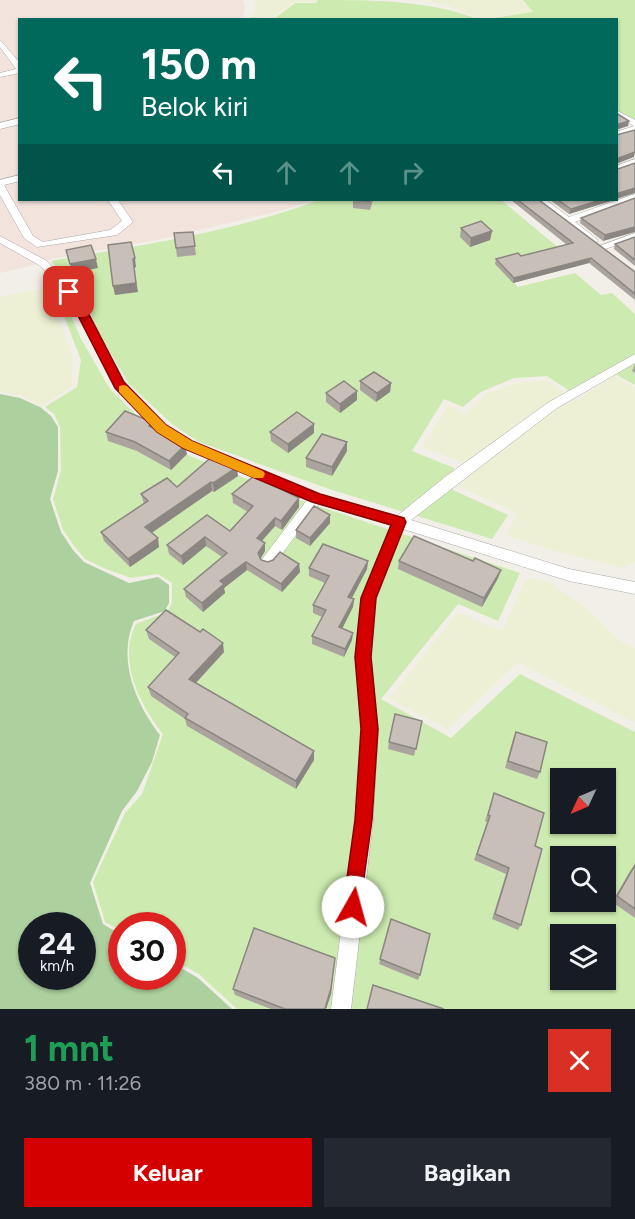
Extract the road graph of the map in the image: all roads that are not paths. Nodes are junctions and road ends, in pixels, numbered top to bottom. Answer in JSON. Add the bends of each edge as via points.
{"nodes":[{"id":1,"x":0,"y":42,"type":"edge"},
{"id":2,"x":18,"y":67,"type":"edge"},
{"id":3,"x":18,"y":70,"type":"edge"},
{"id":4,"x":0,"y":75,"type":"edge"},
{"id":5,"x":618,"y":113,"type":"edge"},
{"id":6,"x":18,"y":122,"type":"edge"},
{"id":7,"x":635,"y":124,"type":"edge"},
{"id":8,"x":0,"y":126,"type":"edge"},
{"id":9,"x":635,"y":129,"type":"edge"},
{"id":10,"x":618,"y":134,"type":"edge"},
{"id":11,"x":635,"y":162,"type":"edge"},
{"id":12,"x":618,"y":168,"type":"edge"},
{"id":13,"x":0,"y":169,"type":"edge"},
{"id":14,"x":18,"y":179,"type":"edge"},
{"id":15,"x":2,"y":183,"type":"edge"},
{"id":16,"x":635,"y":197,"type":"edge"},
{"id":17,"x":114,"y":201,"type":"edge"},
{"id":18,"x":542,"y":201,"type":"edge"},
{"id":19,"x":618,"y":201,"type":"edge"},
{"id":20,"x":611,"y":202,"type":"edge"},
{"id":21,"x":568,"y":221,"type":"junction"},
{"id":22,"x":635,"y":236,"type":"edge"},
{"id":23,"x":0,"y":239,"type":"edge"},
{"id":24,"x":635,"y":358,"type":"edge"},
{"id":25,"x":316,"y":498,"type":"junction"},
{"id":26,"x":399,"y":522,"type":"junction"},
{"id":27,"x":268,"y":562,"type":"edge"},
{"id":28,"x":635,"y":588,"type":"edge"},
{"id":29,"x":341,"y":1009,"type":"edge"}],
"edges":[{"from":1,"to":2,"type":"street"},
{"from":3,"to":4,"type":"street"},
{"from":5,"to":7,"type":"street"},
{"from":6,"to":8,"type":"street"},
{"from":9,"to":10,"type":"street"},
{"from":11,"to":12,"type":"street"},
{"from":13,"to":15,"type":"street"},
{"from":14,"to":15,"type":"street"},
{"from":15,"to":17,"type":"street","via":[[29,238],[41,245],[117,230],[128,222]]},
{"from":16,"to":19,"type":"street"},
{"from":18,"to":21,"type":"street"},
{"from":20,"to":21,"type":"street"},
{"from":21,"to":22,"type":"street","via":[[606,251]]},
{"from":23,"to":25,"type":"street","via":[[43,263],[61,281],[77,303],[119,385],[162,428],[187,445]]},
{"from":24,"to":26,"type":"street","via":[[554,405]]},
{"from":25,"to":26,"type":"street"},
{"from":25,"to":27,"type":"street"},
{"from":26,"to":28,"type":"street","via":[[569,575]]},
{"from":26,"to":29,"type":"street","via":[[369,598],[363,657],[370,729],[364,820]]}]}
